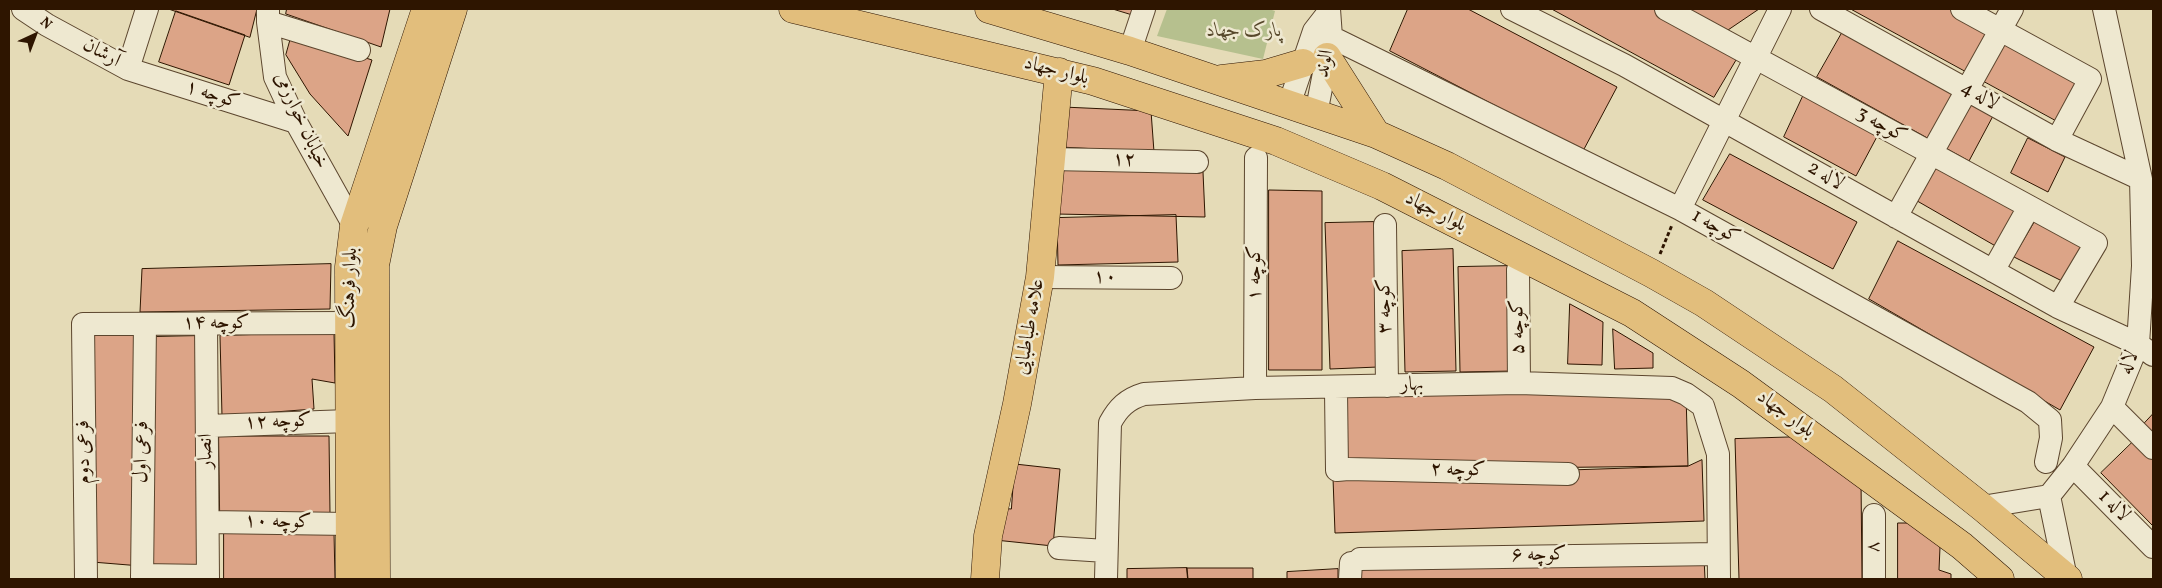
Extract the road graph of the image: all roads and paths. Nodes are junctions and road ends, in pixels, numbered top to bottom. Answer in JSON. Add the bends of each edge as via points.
{"nodes":[{"id":1,"x":23,"y":9,"type":"edge"},
{"id":2,"x":147,"y":9,"type":"edge"},
{"id":3,"x":426,"y":9,"type":"edge"},
{"id":4,"x":453,"y":9,"type":"edge"},
{"id":5,"x":793,"y":9,"type":"edge"},
{"id":6,"x":990,"y":9,"type":"edge"},
{"id":7,"x":1144,"y":9,"type":"edge"},
{"id":8,"x":1512,"y":9,"type":"edge"},
{"id":9,"x":1666,"y":9,"type":"edge"},
{"id":10,"x":1780,"y":9,"type":"edge"},
{"id":11,"x":1821,"y":9,"type":"edge"},
{"id":12,"x":1962,"y":9,"type":"edge"},
{"id":13,"x":2012,"y":9,"type":"edge"},
{"id":14,"x":2104,"y":9,"type":"edge"},
{"id":15,"x":1328,"y":11,"type":"edge"},
{"id":16,"x":268,"y":15,"type":"edge"},
{"id":17,"x":2000,"y":29,"type":"junction"},
{"id":18,"x":359,"y":50,"type":"dead end"},
{"id":19,"x":1130,"y":51,"type":"junction"},
{"id":20,"x":1320,"y":52,"type":"junction"},
{"id":21,"x":1755,"y":56,"type":"junction"},
{"id":22,"x":128,"y":69,"type":"junction"},
{"id":23,"x":1059,"y":72,"type":"junction"},
{"id":24,"x":1213,"y":80,"type":"junction"},
{"id":25,"x":1967,"y":90,"type":"junction"},
{"id":26,"x":1289,"y":105,"type":"junction"},
{"id":27,"x":1316,"y":114,"type":"junction"},
{"id":28,"x":1724,"y":120,"type":"junction"},
{"id":29,"x":296,"y":122,"type":"junction"},
{"id":30,"x":1376,"y":134,"type":"junction"},
{"id":31,"x":2057,"y":140,"type":"junction"},
{"id":32,"x":1276,"y":141,"type":"junction"},
{"id":33,"x":1304,"y":151,"type":"junction"},
{"id":34,"x":1932,"y":154,"type":"junction"},
{"id":35,"x":1256,"y":158,"type":"dead end"},
{"id":36,"x":1051,"y":160,"type":"junction"},
{"id":37,"x":1197,"y":162,"type":"dead end"},
{"id":38,"x":2141,"y":179,"type":"junction"},
{"id":39,"x":2029,"y":207,"type":"junction"},
{"id":40,"x":1680,"y":209,"type":"junction"},
{"id":41,"x":1896,"y":218,"type":"junction"},
{"id":42,"x":1385,"y":225,"type":"dead end"},
{"id":43,"x":354,"y":226,"type":"junction"},
{"id":44,"x":1518,"y":270,"type":"dead end"},
{"id":45,"x":1993,"y":271,"type":"junction"},
{"id":46,"x":1040,"y":277,"type":"junction"},
{"id":47,"x":1171,"y":278,"type":"dead end"},
{"id":48,"x":2058,"y":307,"type":"junction"},
{"id":49,"x":348,"y":323,"type":"junction"},
{"id":50,"x":83,"y":324,"type":"joint"},
{"id":51,"x":144,"y":324,"type":"junction"},
{"id":52,"x":206,"y":324,"type":"junction"},
{"id":53,"x":2145,"y":349,"type":"edge"},
{"id":54,"x":1520,"y":383,"type":"junction"},
{"id":55,"x":1387,"y":386,"type":"junction"},
{"id":56,"x":1342,"y":387,"type":"junction"},
{"id":57,"x":1255,"y":388,"type":"junction"},
{"id":58,"x":2112,"y":407,"type":"junction"},
{"id":59,"x":349,"y":421,"type":"junction"},
{"id":60,"x":207,"y":426,"type":"junction"},
{"id":61,"x":2153,"y":448,"type":"edge"},
{"id":62,"x":2046,"y":462,"type":"dead end"},
{"id":63,"x":2073,"y":466,"type":"junction"},
{"id":64,"x":1568,"y":474,"type":"dead end"},
{"id":65,"x":2049,"y":496,"type":"junction"},
{"id":66,"x":1982,"y":507,"type":"junction"},
{"id":67,"x":1874,"y":515,"type":"dead end"},
{"id":68,"x":208,"y":522,"type":"junction"},
{"id":69,"x":349,"y":524,"type":"junction"},
{"id":70,"x":2153,"y":547,"type":"edge"},
{"id":71,"x":1059,"y":548,"type":"dead end"},
{"id":72,"x":1106,"y":551,"type":"junction"},
{"id":73,"x":1718,"y":554,"type":"junction"},
{"id":74,"x":1354,"y":567,"type":"edge"},
{"id":75,"x":142,"y":577,"type":"edge"},
{"id":76,"x":208,"y":578,"type":"edge"},
{"id":77,"x":2067,"y":578,"type":"edge"},
{"id":78,"x":86,"y":579,"type":"edge"},
{"id":79,"x":350,"y":579,"type":"edge"},
{"id":80,"x":376,"y":579,"type":"edge"},
{"id":81,"x":985,"y":579,"type":"edge"},
{"id":82,"x":1106,"y":579,"type":"edge"},
{"id":83,"x":1718,"y":579,"type":"edge"},
{"id":84,"x":1874,"y":579,"type":"edge"},
{"id":85,"x":2000,"y":579,"type":"edge"}],
"edges":[{"from":1,"to":22,"type":"street","name":"آرشان"},
{"from":2,"to":22,"type":"street"},
{"from":3,"to":43,"type":"main road","name":"بلوار فرهنگ"},
{"from":4,"to":80,"type":"main road","name":"بلوار فرهنگ","via":[[383,226],[375,265]]},
{"from":5,"to":23,"type":"main road","name":"بلوار جهاد"},
{"from":6,"to":19,"type":"main road","name":"بلوار جهاد"},
{"from":7,"to":19,"type":"street"},
{"from":8,"to":28,"type":"street","name":"لاله 2"},
{"from":9,"to":21,"type":"street","name":"کوچه 3"},
{"from":10,"to":21,"type":"street"},
{"from":11,"to":25,"type":"street","name":"لاله 4"},
{"from":12,"to":17,"type":"street"},
{"from":13,"to":17,"type":"street"},
{"from":14,"to":38,"type":"street","name":"لاله"},
{"from":15,"to":20,"type":"street","name":"الوند"},
{"from":15,"to":20,"type":"street","name":"الوند","via":[[1314,31]]},
{"from":16,"to":18,"type":"street"},
{"from":16,"to":29,"type":"street","name":"خیابان خوارزمی","via":[[275,77]]},
{"from":17,"to":25,"type":"street"},
{"from":17,"to":31,"type":"street","via":[[2090,79]]},
{"from":19,"to":24,"type":"main road","name":"بلوار جهاد"},
{"from":20,"to":24,"type":"main road","via":[[1266,74]]},
{"from":20,"to":26,"type":"street","name":"الوند"},
{"from":20,"to":27,"type":"street","name":"الوند"},
{"from":20,"to":30,"type":"main road"},
{"from":20,"to":40,"type":"street","name":"کوچه 1"},
{"from":21,"to":28,"type":"street"},
{"from":21,"to":34,"type":"street","name":"کوچه 3"},
{"from":22,"to":29,"type":"street","name":"کوچه ۱"},
{"from":23,"to":32,"type":"main road","name":"بلوار جهاد"},
{"from":23,"to":36,"type":"main road","name":"علامه طباطبایی"},
{"from":24,"to":26,"type":"main road","name":"بلوار جهاد"},
{"from":25,"to":31,"type":"street","name":"لاله 4"},
{"from":25,"to":34,"type":"street"},
{"from":26,"to":27,"type":"main road","name":"بلوار جهاد"},
{"from":26,"to":32,"type":"main road"},
{"from":27,"to":30,"type":"main road","name":"بلوار جهاد"},
{"from":27,"to":33,"type":"main road"},
{"from":28,"to":40,"type":"street"},
{"from":28,"to":41,"type":"street","name":"لاله 2"},
{"from":29,"to":43,"type":"street","name":"خیابان خوارزمی"},
{"from":30,"to":66,"type":"main road","name":"بلوار جهاد","via":[[1455,170],[1704,303],[1833,389]]},
{"from":31,"to":38,"type":"street","name":"لاله 4"},
{"from":32,"to":33,"type":"main road","name":"بلوار جهاد"},
{"from":33,"to":85,"type":"main road","name":"بلوار جهاد","via":[[1382,186],[1632,313],[1742,384],[1962,546]]},
{"from":34,"to":39,"type":"street","name":"کوچه 3"},
{"from":34,"to":41,"type":"street"},
{"from":35,"to":57,"type":"street","name":"کوچه ۱"},
{"from":36,"to":37,"type":"street","name":"۱۲"},
{"from":36,"to":46,"type":"main road","name":"علامه طباطبایی"},
{"from":38,"to":53,"type":"street","name":"لاله"},
{"from":39,"to":45,"type":"street"},
{"from":39,"to":48,"type":"street","name":"کوچه 3","via":[[2096,243]]},
{"from":40,"to":62,"type":"street","name":"کوچه 1","via":[[2028,402],[2050,420],[2052,438]]},
{"from":41,"to":45,"type":"street","name":"لاله 2"},
{"from":42,"to":55,"type":"street","name":"کوچه ۳"},
{"from":43,"to":49,"type":"main road","name":"بلوار فرهنگ"},
{"from":44,"to":54,"type":"street","name":"کوچه ۵"},
{"from":45,"to":48,"type":"street","name":"لاله 2"},
{"from":46,"to":47,"type":"street","name":"۱۰"},
{"from":46,"to":81,"type":"main road","name":"علامه طباطبایی","via":[[988,536]]},
{"from":48,"to":53,"type":"street","name":"لاله 2"},
{"from":49,"to":52,"type":"street","name":"کوچه ۱۴"},
{"from":49,"to":59,"type":"main road","name":"بلوار فرهنگ"},
{"from":50,"to":51,"type":"street","name":"کوچه ۱۴"},
{"from":50,"to":78,"type":"street","name":"فرعی دوم"},
{"from":51,"to":52,"type":"street","name":"کوچه ۱۴"},
{"from":51,"to":75,"type":"street","name":"فرعی اول"},
{"from":52,"to":60,"type":"street","name":"انصار"},
{"from":53,"to":58,"type":"street","name":"لاله"},
{"from":54,"to":55,"type":"street","name":"بهار"},
{"from":54,"to":73,"type":"street","name":"بهار","via":[[1672,388],[1703,406],[1718,454]]},
{"from":55,"to":56,"type":"street","name":"بهار"},
{"from":56,"to":57,"type":"street","name":"بهار"},
{"from":56,"to":64,"type":"street","name":"کوچه ۲","via":[[1336,391],[1337,470]]},
{"from":57,"to":72,"type":"street","name":"بهار","via":[[1144,394],[1129,398],[1116,412],[1110,423]]},
{"from":58,"to":61,"type":"street"},
{"from":58,"to":63,"type":"street","name":"لاله"},
{"from":59,"to":60,"type":"street","name":"کوچه ۱۲"},
{"from":59,"to":69,"type":"main road","name":"بلوار فرهنگ"},
{"from":60,"to":68,"type":"street","name":"انصار"},
{"from":63,"to":65,"type":"street","name":"لاله"},
{"from":63,"to":70,"type":"street","name":"لاله 1"},
{"from":65,"to":66,"type":"street"},
{"from":65,"to":77,"type":"street"},
{"from":66,"to":77,"type":"main road","name":"بلوار جهاد"},
{"from":67,"to":84,"type":"street","name":"۸"},
{"from":68,"to":69,"type":"street","name":"کوچه ۱۰"},
{"from":68,"to":76,"type":"street","name":"انصار"},
{"from":69,"to":79,"type":"main road","name":"بلوار فرهنگ"},
{"from":71,"to":72,"type":"street"},
{"from":72,"to":82,"type":"street","name":"بهار"},
{"from":73,"to":74,"type":"street","name":"کوچه ۶"},
{"from":73,"to":83,"type":"street","name":"بهار"},
{"from":75,"to":76,"type":"street"}]}
